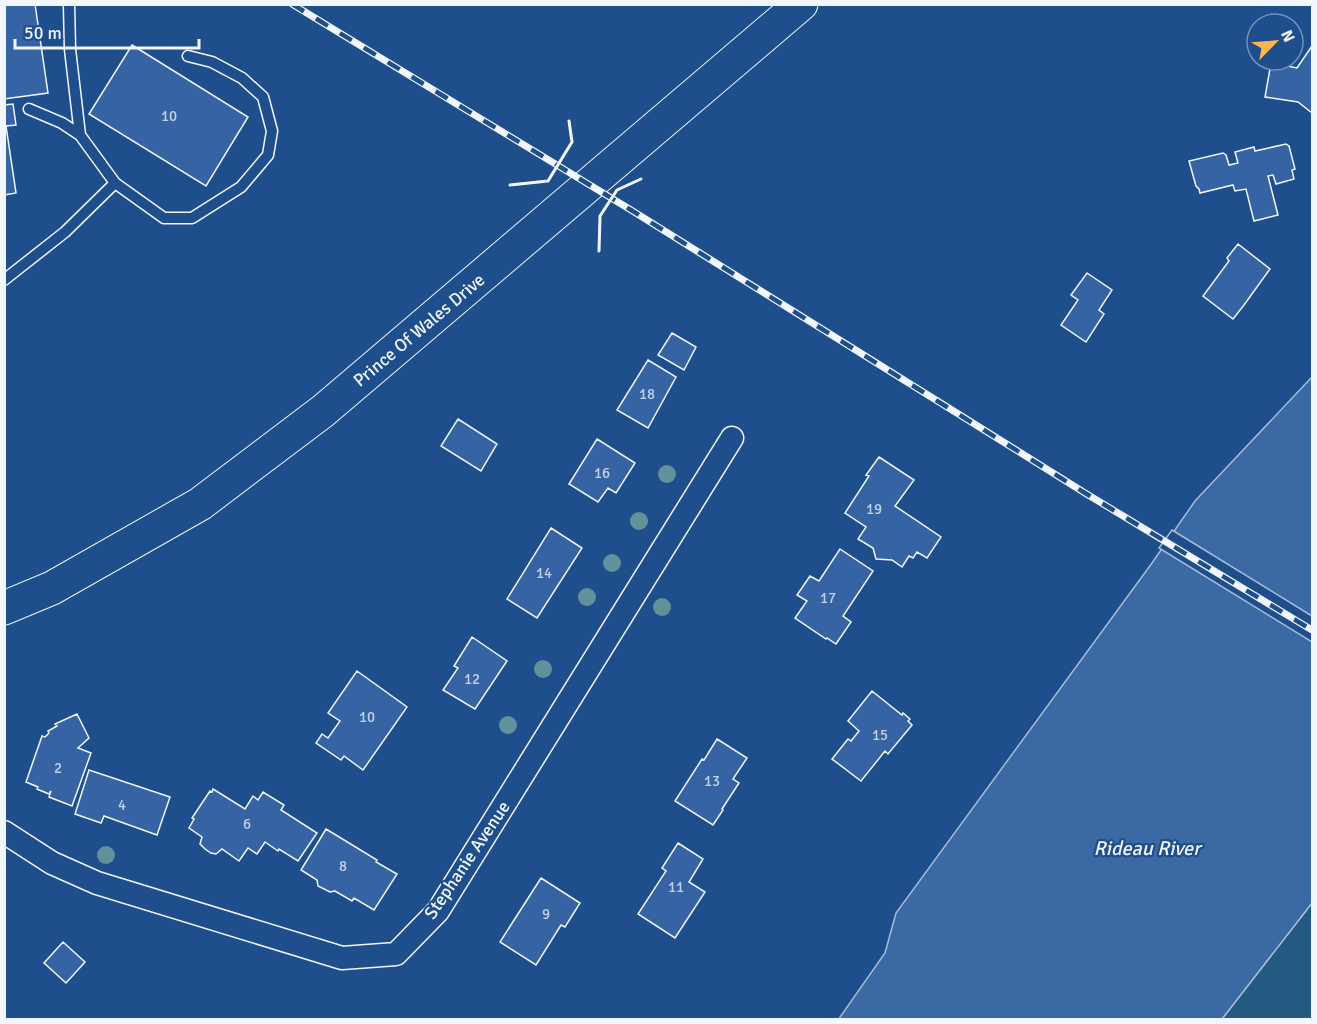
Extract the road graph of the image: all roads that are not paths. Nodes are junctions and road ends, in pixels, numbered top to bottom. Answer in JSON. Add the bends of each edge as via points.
{"nodes":[{"id":1,"x":69,"y":4,"type":"edge"},
{"id":2,"x":801,"y":4,"type":"edge"},
{"id":3,"x":188,"y":56,"type":"dead end"},
{"id":4,"x":29,"y":109,"type":"dead end"},
{"id":5,"x":80,"y":135,"type":"junction"},
{"id":6,"x":115,"y":183,"type":"junction"},
{"id":7,"x":4,"y":280,"type":"edge"},
{"id":8,"x":732,"y":438,"type":"dead end"},
{"id":9,"x":4,"y":608,"type":"edge"},
{"id":10,"x":4,"y":832,"type":"edge"}],
"edges":[{"from":1,"to":5,"type":"lane"},
{"from":2,"to":9,"type":"main road","name":"Prince Of Wales Drive","via":[[323,411],[210,497],[52,588]]},
{"from":3,"to":6,"type":"lane","via":[[212,62],[242,78],[263,97],[272,131],[268,154],[241,187],[192,219],[164,218]]},
{"from":4,"to":5,"type":"lane"},
{"from":5,"to":6,"type":"lane"},
{"from":6,"to":7,"type":"lane","via":[[65,232]]},
{"from":8,"to":10,"type":"street","name":"Stephanie Avenue","via":[[438,911],[396,954],[342,958],[97,883],[52,863]]}]}
